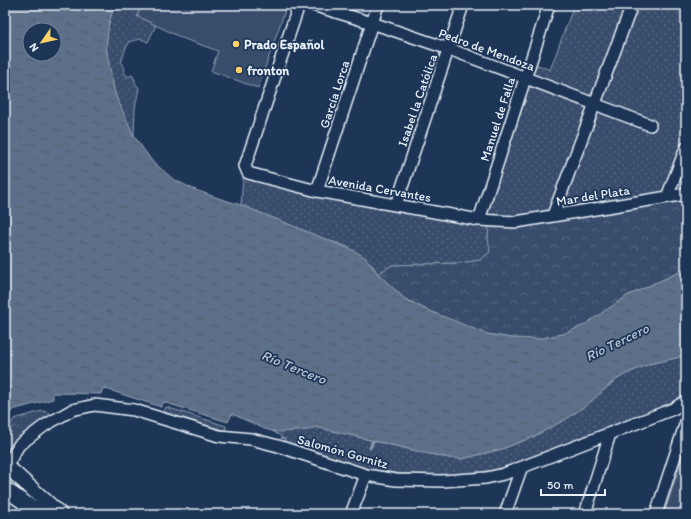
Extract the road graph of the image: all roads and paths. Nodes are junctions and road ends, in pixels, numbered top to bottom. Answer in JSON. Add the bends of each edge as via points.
{"nodes":[{"id":1,"x":299,"y":5,"type":"edge"},
{"id":2,"x":314,"y":5,"type":"edge"},
{"id":3,"x":378,"y":5,"type":"edge"},
{"id":4,"x":463,"y":5,"type":"edge"},
{"id":5,"x":550,"y":5,"type":"edge"},
{"id":6,"x":632,"y":5,"type":"edge"},
{"id":7,"x":372,"y":23,"type":"junction"},
{"id":8,"x":449,"y":49,"type":"junction"},
{"id":9,"x":526,"y":77,"type":"junction"},
{"id":10,"x":595,"y":105,"type":"junction"},
{"id":11,"x":650,"y":125,"type":"dead end"},
{"id":12,"x":686,"y":148,"type":"edge"},
{"id":13,"x":317,"y":191,"type":"junction"},
{"id":14,"x":686,"y":194,"type":"edge"},
{"id":15,"x":667,"y":196,"type":"junction"},
{"id":16,"x":396,"y":205,"type":"junction"},
{"id":17,"x":553,"y":215,"type":"junction"},
{"id":18,"x":479,"y":220,"type":"junction"},
{"id":19,"x":504,"y":222,"type":"joint"},
{"id":20,"x":686,"y":401,"type":"edge"},
{"id":21,"x":686,"y":422,"type":"edge"},
{"id":22,"x":610,"y":434,"type":"junction"},
{"id":23,"x":521,"y":468,"type":"junction"},
{"id":24,"x":8,"y":469,"type":"edge"},
{"id":25,"x":366,"y":475,"type":"junction"},
{"id":26,"x":5,"y":488,"type":"edge"},
{"id":27,"x":26,"y":510,"type":"edge"},
{"id":28,"x":41,"y":514,"type":"edge"},
{"id":29,"x":60,"y":514,"type":"edge"},
{"id":30,"x":351,"y":514,"type":"edge"},
{"id":31,"x":505,"y":514,"type":"edge"},
{"id":32,"x":585,"y":514,"type":"edge"},
{"id":33,"x":656,"y":514,"type":"edge"}],
"edges":[{"from":1,"to":13,"type":"street","name":"Avenida Cervantes","via":[[245,166],[252,175]]},
{"from":2,"to":7,"type":"street","name":"Pedro de Mendoza"},
{"from":3,"to":7,"type":"street","name":"García Lorca"},
{"from":4,"to":8,"type":"street","name":"Isabel la Católica"},
{"from":5,"to":9,"type":"street","name":"Manuel de Falla"},
{"from":6,"to":10,"type":"street"},
{"from":7,"to":8,"type":"street","name":"Pedro de Mendoza"},
{"from":7,"to":13,"type":"street","name":"García Lorca"},
{"from":8,"to":9,"type":"street","name":"Pedro de Mendoza"},
{"from":8,"to":16,"type":"street","name":"Isabel la Católica"},
{"from":9,"to":10,"type":"street","name":"Pedro de Mendoza"},
{"from":9,"to":18,"type":"street","name":"Manuel de Falla"},
{"from":10,"to":11,"type":"street","name":"Pedro de Mendoza"},
{"from":10,"to":17,"type":"street"},
{"from":12,"to":15,"type":"street"},
{"from":13,"to":16,"type":"street","name":"Avenida Cervantes"},
{"from":14,"to":15,"type":"street","name":"Mar del Plata"},
{"from":15,"to":17,"type":"street","name":"Mar del Plata"},
{"from":16,"to":18,"type":"street","name":"Avenida Cervantes"},
{"from":17,"to":19,"type":"street","name":"Mar del Plata"},
{"from":18,"to":19,"type":"street","name":"Avenida Cervantes"},
{"from":20,"to":22,"type":"street","name":"Salomón Gornitz","via":[[673,409]]},
{"from":21,"to":33,"type":"street"},
{"from":22,"to":23,"type":"street","name":"Salomón Gornitz"},
{"from":22,"to":32,"type":"street"},
{"from":23,"to":25,"type":"street","name":"Salomón Gornitz","via":[[469,480],[396,480]]},
{"from":23,"to":31,"type":"street"},
{"from":24,"to":25,"type":"street","name":"Salomón Gornitz","via":[[19,445],[44,426],[72,410],[101,405],[134,410],[219,436],[251,439],[278,446]]},
{"from":24,"to":26,"type":"main road","via":[[14,481]]},
{"from":24,"to":29,"type":"main road"},
{"from":25,"to":30,"type":"street"},
{"from":26,"to":27,"type":"main road"},
{"from":27,"to":28,"type":"main road"}]}
